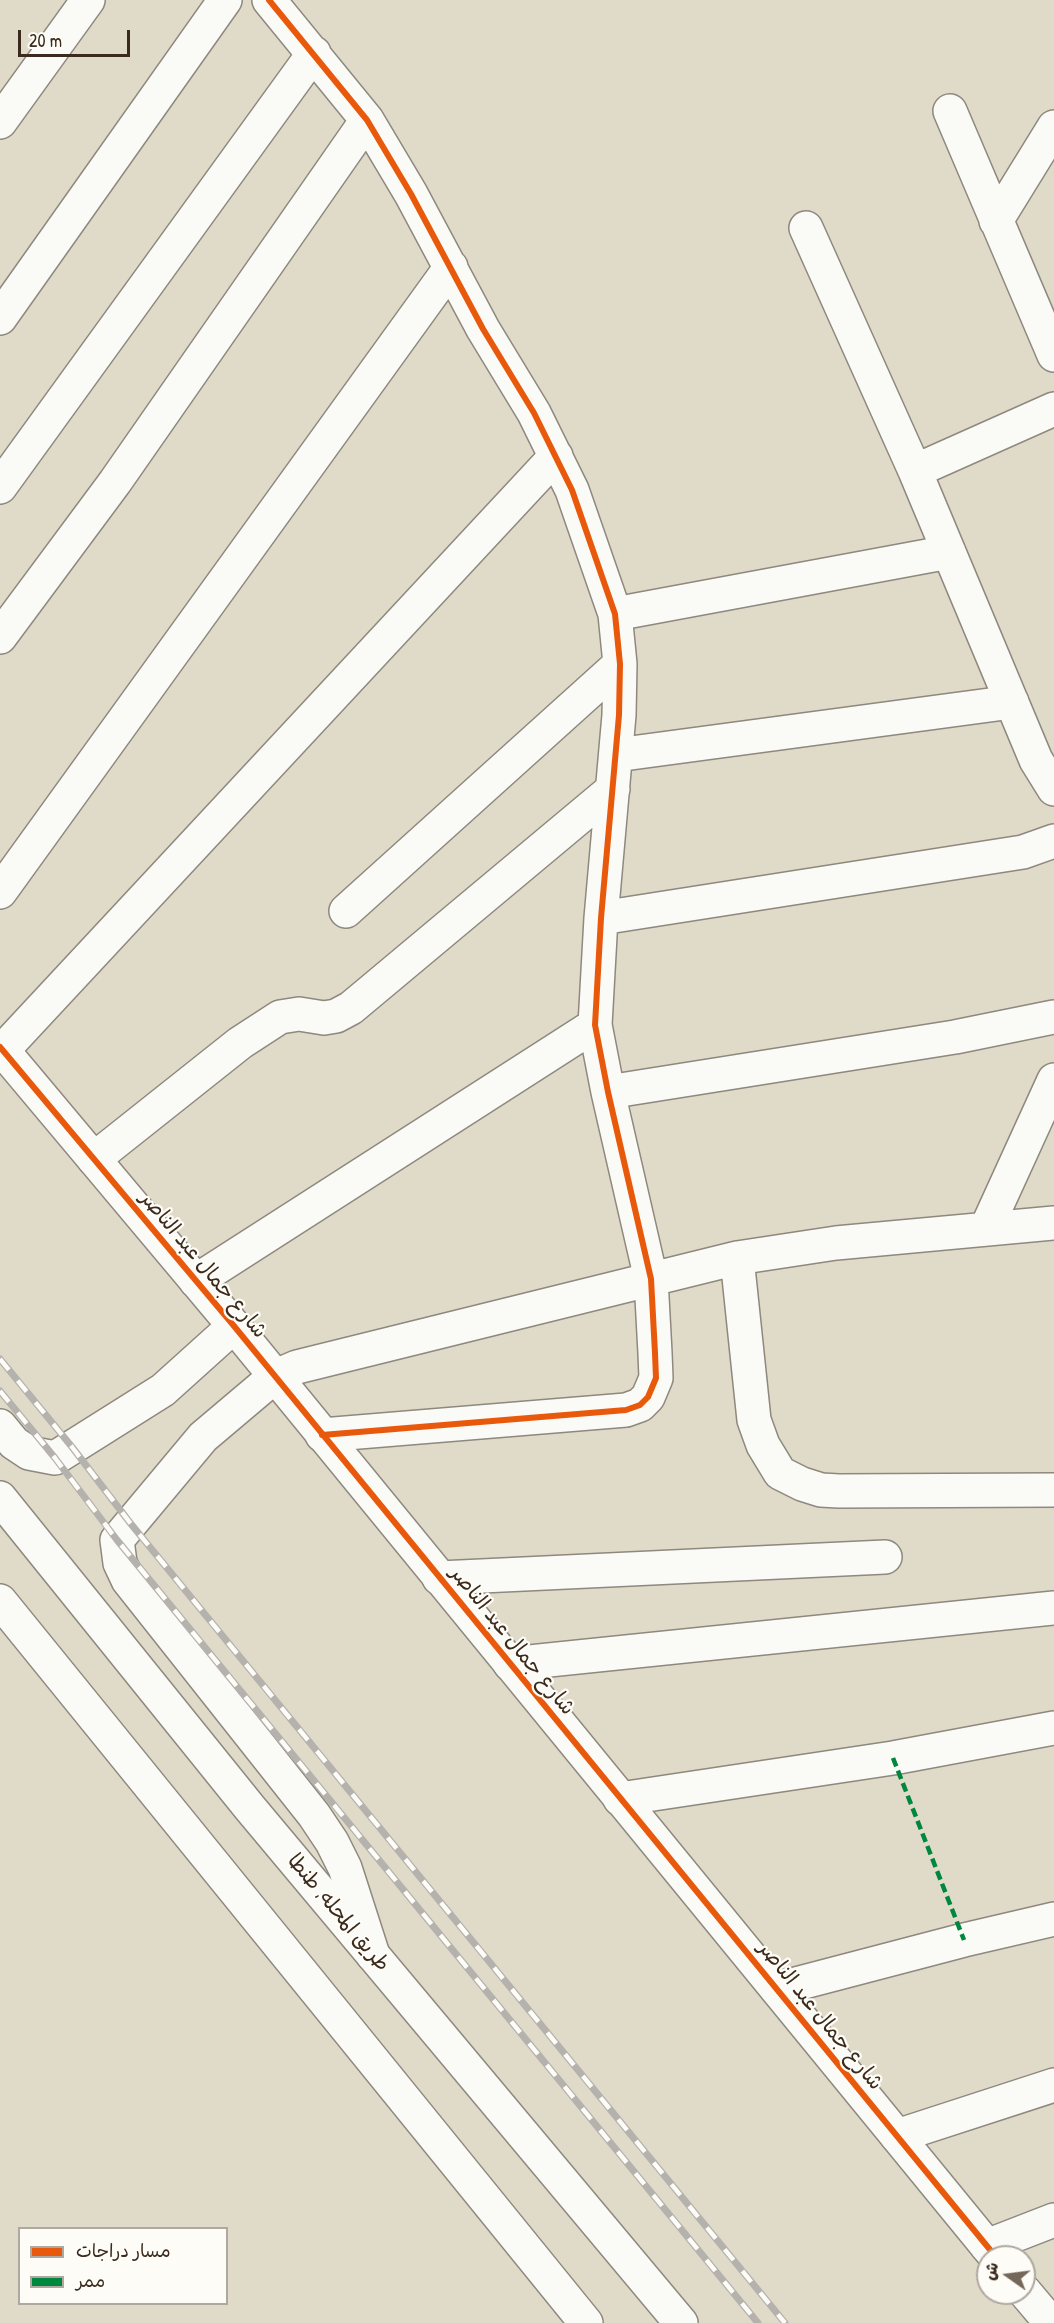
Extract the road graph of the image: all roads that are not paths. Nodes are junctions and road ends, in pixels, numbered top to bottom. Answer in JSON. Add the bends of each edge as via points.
{"nodes":[{"id":1,"x":88,"y":0,"type":"edge"},
{"id":2,"x":225,"y":0,"type":"edge"},
{"id":3,"x":269,"y":0,"type":"edge"},
{"id":4,"x":314,"y":53,"type":"junction"},
{"id":5,"x":950,"y":111,"type":"dead end"},
{"id":6,"x":367,"y":120,"type":"junction"},
{"id":7,"x":0,"y":122,"type":"edge"},
{"id":8,"x":1054,"y":127,"type":"edge"},
{"id":9,"x":996,"y":221,"type":"junction"},
{"id":10,"x":806,"y":228,"type":"dead end"},
{"id":11,"x":451,"y":267,"type":"junction"},
{"id":12,"x":0,"y":318,"type":"edge"},
{"id":13,"x":1054,"y":355,"type":"edge"},
{"id":14,"x":1054,"y":409,"type":"edge"},
{"id":15,"x":556,"y":456,"type":"junction"},
{"id":16,"x":915,"y":471,"type":"junction"},
{"id":17,"x":0,"y":487,"type":"edge"},
{"id":18,"x":949,"y":552,"type":"junction"},
{"id":19,"x":615,"y":614,"type":"junction"},
{"id":20,"x":0,"y":637,"type":"edge"},
{"id":21,"x":620,"y":664,"type":"junction"},
{"id":22,"x":1012,"y":702,"type":"junction"},
{"id":23,"x":616,"y":756,"type":"junction"},
{"id":24,"x":613,"y":789,"type":"junction"},
{"id":25,"x":1054,"y":789,"type":"edge"},
{"id":26,"x":1054,"y":841,"type":"edge"},
{"id":27,"x":0,"y":892,"type":"edge"},
{"id":28,"x":346,"y":911,"type":"dead end"},
{"id":29,"x":601,"y":918,"type":"junction"},
{"id":30,"x":1054,"y":1017,"type":"edge"},
{"id":31,"x":595,"y":1025,"type":"junction"},
{"id":32,"x":1,"y":1048,"type":"edge"},
{"id":33,"x":1054,"y":1080,"type":"edge"},
{"id":34,"x":608,"y":1092,"type":"junction"},
{"id":35,"x":94,"y":1159,"type":"junction"},
{"id":36,"x":1054,"y":1223,"type":"edge"},
{"id":37,"x":986,"y":1229,"type":"junction"},
{"id":38,"x":736,"y":1258,"type":"junction"},
{"id":39,"x":651,"y":1279,"type":"junction"},
{"id":40,"x":196,"y":1281,"type":"junction"},
{"id":41,"x":223,"y":1336,"type":"junction"},
{"id":42,"x":262,"y":1386,"type":"junction"},
{"id":43,"x":0,"y":1426,"type":"edge"},
{"id":44,"x":322,"y":1435,"type":"junction"},
{"id":45,"x":1054,"y":1490,"type":"edge"},
{"id":46,"x":0,"y":1498,"type":"edge"},
{"id":47,"x":885,"y":1557,"type":"dead end"},
{"id":48,"x":439,"y":1578,"type":"junction"},
{"id":49,"x":0,"y":1601,"type":"edge"},
{"id":50,"x":1054,"y":1608,"type":"edge"},
{"id":51,"x":510,"y":1664,"type":"junction"},
{"id":52,"x":1054,"y":1728,"type":"edge"},
{"id":53,"x":620,"y":1799,"type":"junction"},
{"id":54,"x":1054,"y":1919,"type":"edge"},
{"id":55,"x":373,"y":1955,"type":"junction"},
{"id":56,"x":777,"y":1989,"type":"junction"},
{"id":57,"x":1054,"y":2085,"type":"edge"},
{"id":58,"x":897,"y":2136,"type":"junction"},
{"id":59,"x":1054,"y":2220,"type":"edge"},
{"id":60,"x":986,"y":2245,"type":"edge"},
{"id":61,"x":1003,"y":2245,"type":"edge"},
{"id":62,"x":1036,"y":2305,"type":"edge"},
{"id":63,"x":586,"y":2323,"type":"edge"},
{"id":64,"x":681,"y":2323,"type":"edge"},
{"id":65,"x":1051,"y":2323,"type":"edge"}],
"edges":[{"from":1,"to":7,"type":"main road"},
{"from":2,"to":12,"type":"main road"},
{"from":3,"to":4,"type":"main road"},
{"from":4,"to":6,"type":"main road"},
{"from":4,"to":17,"type":"main road"},
{"from":5,"to":9,"type":"main road"},
{"from":6,"to":11,"type":"main road"},
{"from":6,"to":20,"type":"main road","via":[[115,483]]},
{"from":8,"to":9,"type":"main road"},
{"from":9,"to":13,"type":"main road"},
{"from":10,"to":16,"type":"main road"},
{"from":11,"to":15,"type":"main road"},
{"from":11,"to":27,"type":"main road"},
{"from":14,"to":16,"type":"main road"},
{"from":15,"to":19,"type":"main road","via":[[572,490]]},
{"from":15,"to":32,"type":"main road"},
{"from":16,"to":18,"type":"main road"},
{"from":18,"to":19,"type":"main road"},
{"from":18,"to":22,"type":"main road"},
{"from":19,"to":21,"type":"main road"},
{"from":21,"to":23,"type":"main road"},
{"from":21,"to":28,"type":"main road"},
{"from":22,"to":23,"type":"main road"},
{"from":22,"to":25,"type":"main road","via":[[1036,760]]},
{"from":23,"to":24,"type":"main road"},
{"from":24,"to":29,"type":"main road"},
{"from":24,"to":35,"type":"main road","via":[[351,1008],[324,1018],[298,1014],[280,1017],[240,1043]]},
{"from":26,"to":29,"type":"main road","via":[[1023,852]]},
{"from":29,"to":31,"type":"main road"},
{"from":30,"to":34,"type":"main road","via":[[955,1037]]},
{"from":31,"to":34,"type":"main road"},
{"from":31,"to":40,"type":"main road"},
{"from":32,"to":35,"type":"main road","name":"شارع جمال عبد الناصر"},
{"from":33,"to":37,"type":"main road"},
{"from":34,"to":39,"type":"main road"},
{"from":35,"to":40,"type":"main road","name":"شارع جمال عبد الناصر"},
{"from":36,"to":37,"type":"main road"},
{"from":37,"to":38,"type":"main road","via":[[836,1243]]},
{"from":38,"to":39,"type":"main road"},
{"from":38,"to":45,"type":"main road","via":[[754,1420],[780,1473],[820,1490]]},
{"from":39,"to":42,"type":"main road","via":[[297,1367]]},
{"from":39,"to":44,"type":"main road","via":[[656,1378],[640,1405],[626,1410]]},
{"from":40,"to":41,"type":"main road","name":"شارع جمال عبد الناصر"},
{"from":41,"to":42,"type":"main road","name":"شارع جمال عبد الناصر"},
{"from":41,"to":43,"type":"main road","via":[[163,1390],[55,1458],[29,1453]]},
{"from":42,"to":44,"type":"main road","name":"شارع جمال عبد الناصر"},
{"from":42,"to":55,"type":"main road","via":[[203,1437],[117,1540],[120,1563],[128,1580],[332,1842],[345,1868]]},
{"from":44,"to":48,"type":"main road","name":"شارع جمال عبد الناصر"},
{"from":46,"to":55,"type":"main road","name":"طريق المحله, طنطا"},
{"from":47,"to":48,"type":"main road"},
{"from":48,"to":51,"type":"main road","name":"شارع جمال عبد الناصر"},
{"from":49,"to":63,"type":"main road"},
{"from":50,"to":51,"type":"main road"},
{"from":51,"to":53,"type":"main road","name":"شارع جمال عبد الناصر"},
{"from":52,"to":53,"type":"main road","via":[[893,1758]]},
{"from":53,"to":56,"type":"main road","name":"شارع جمال عبد الناصر"},
{"from":54,"to":56,"type":"main road"},
{"from":55,"to":64,"type":"main road","name":"طريق المحله, طنطا"},
{"from":56,"to":58,"type":"main road","name":"شارع جمال عبد الناصر"},
{"from":57,"to":58,"type":"main road"},
{"from":58,"to":60,"type":"main road","name":"شارع جمال عبد الناصر"},
{"from":59,"to":61,"type":"main road"},
{"from":62,"to":65,"type":"main road"}]}
